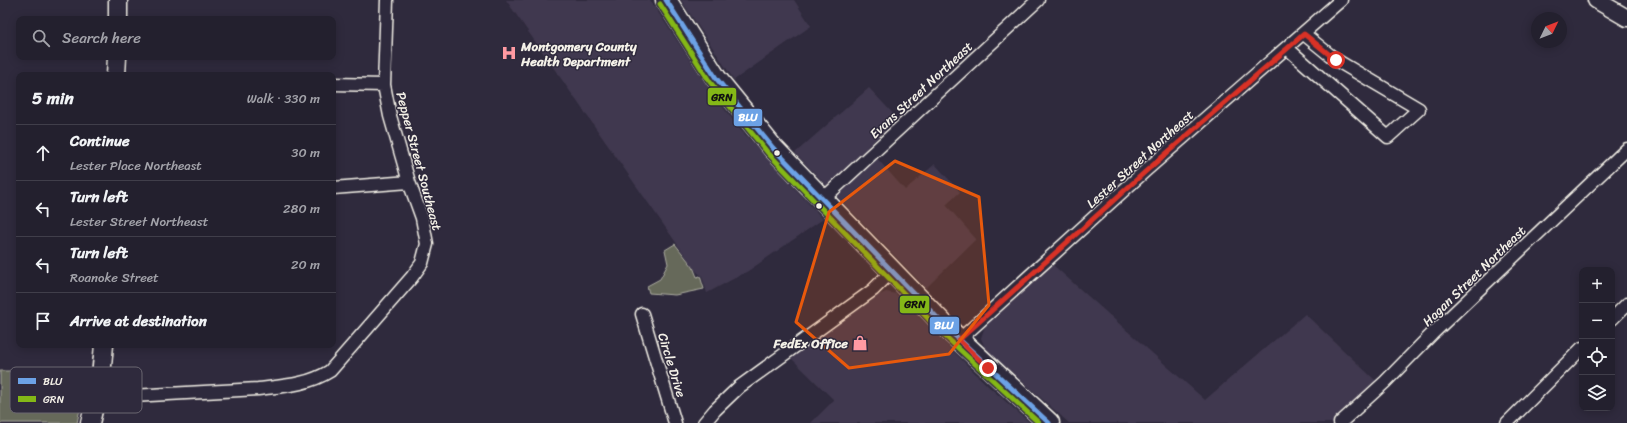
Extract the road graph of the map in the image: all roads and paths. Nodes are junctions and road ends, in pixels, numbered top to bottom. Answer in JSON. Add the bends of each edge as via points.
{"nodes":[{"id":1,"x":118,"y":0,"type":"edge"},
{"id":2,"x":387,"y":0,"type":"edge"},
{"id":3,"x":666,"y":0,"type":"edge"},
{"id":4,"x":1038,"y":0,"type":"edge"},
{"id":5,"x":1341,"y":0,"type":"edge"},
{"id":6,"x":1596,"y":0,"type":"edge"},
{"id":7,"x":118,"y":16,"type":"edge"},
{"id":8,"x":1627,"y":18,"type":"edge"},
{"id":9,"x":1304,"y":34,"type":"junction"},
{"id":10,"x":1288,"y":48,"type":"junction"},
{"id":11,"x":117,"y":60,"type":"edge"},
{"id":12,"x":116,"y":72,"type":"edge"},
{"id":13,"x":336,"y":84,"type":"edge"},
{"id":14,"x":384,"y":85,"type":"junction"},
{"id":15,"x":1627,"y":149,"type":"edge"},
{"id":16,"x":409,"y":182,"type":"junction"},
{"id":17,"x":336,"y":188,"type":"edge"},
{"id":18,"x":822,"y":200,"type":"junction"},
{"id":19,"x":892,"y":272,"type":"junction"},
{"id":20,"x":1627,"y":304,"type":"edge"},
{"id":21,"x":642,"y":314,"type":"dead end"},
{"id":22,"x":1615,"y":315,"type":"edge"},
{"id":23,"x":959,"y":340,"type":"junction"},
{"id":24,"x":104,"y":348,"type":"edge"},
{"id":25,"x":1579,"y":351,"type":"edge"},
{"id":26,"x":101,"y":367,"type":"edge"},
{"id":27,"x":142,"y":395,"type":"edge"},
{"id":28,"x":92,"y":413,"type":"edge"},
{"id":29,"x":90,"y":423,"type":"edge"},
{"id":30,"x":675,"y":423,"type":"edge"},
{"id":31,"x":704,"y":423,"type":"edge"},
{"id":32,"x":1049,"y":423,"type":"edge"},
{"id":33,"x":1340,"y":423,"type":"edge"},
{"id":34,"x":1507,"y":423,"type":"edge"}],
"edges":[{"from":1,"to":7,"type":"main road"},
{"from":2,"to":14,"type":"street","name":"Pepper Street Southeast"},
{"from":3,"to":18,"type":"main road","via":[[729,94]]},
{"from":4,"to":18,"type":"street","name":"Evans Street Northeast"},
{"from":5,"to":9,"type":"street","name":"Lester Street Northeast"},
{"from":6,"to":8,"type":"street"},
{"from":9,"to":10,"type":"street","name":"Lester Street Northeast"},
{"from":9,"to":10,"type":"street","via":[[1336,60],[1419,109],[1388,138]]},
{"from":10,"to":23,"type":"street","name":"Lester Street Northeast","via":[[1145,172]]},
{"from":11,"to":12,"type":"main road"},
{"from":13,"to":14,"type":"street"},
{"from":14,"to":16,"type":"street","name":"Pepper Street Southeast"},
{"from":15,"to":33,"type":"street","name":"Hagan Street Northeast"},
{"from":16,"to":17,"type":"street"},
{"from":16,"to":27,"type":"street","name":"Pepper Street Southeast","via":[[422,218],[427,244],[422,262],[403,288],[330,371],[319,378],[285,386]]},
{"from":18,"to":19,"type":"main road"},
{"from":19,"to":23,"type":"main road"},
{"from":19,"to":31,"type":"street","via":[[872,290],[739,387]]},
{"from":20,"to":22,"type":"street"},
{"from":21,"to":30,"type":"street","name":"Circle Drive"},
{"from":23,"to":32,"type":"main road"},
{"from":24,"to":26,"type":"main road"},
{"from":25,"to":34,"type":"street"},
{"from":28,"to":29,"type":"main road"}]}
